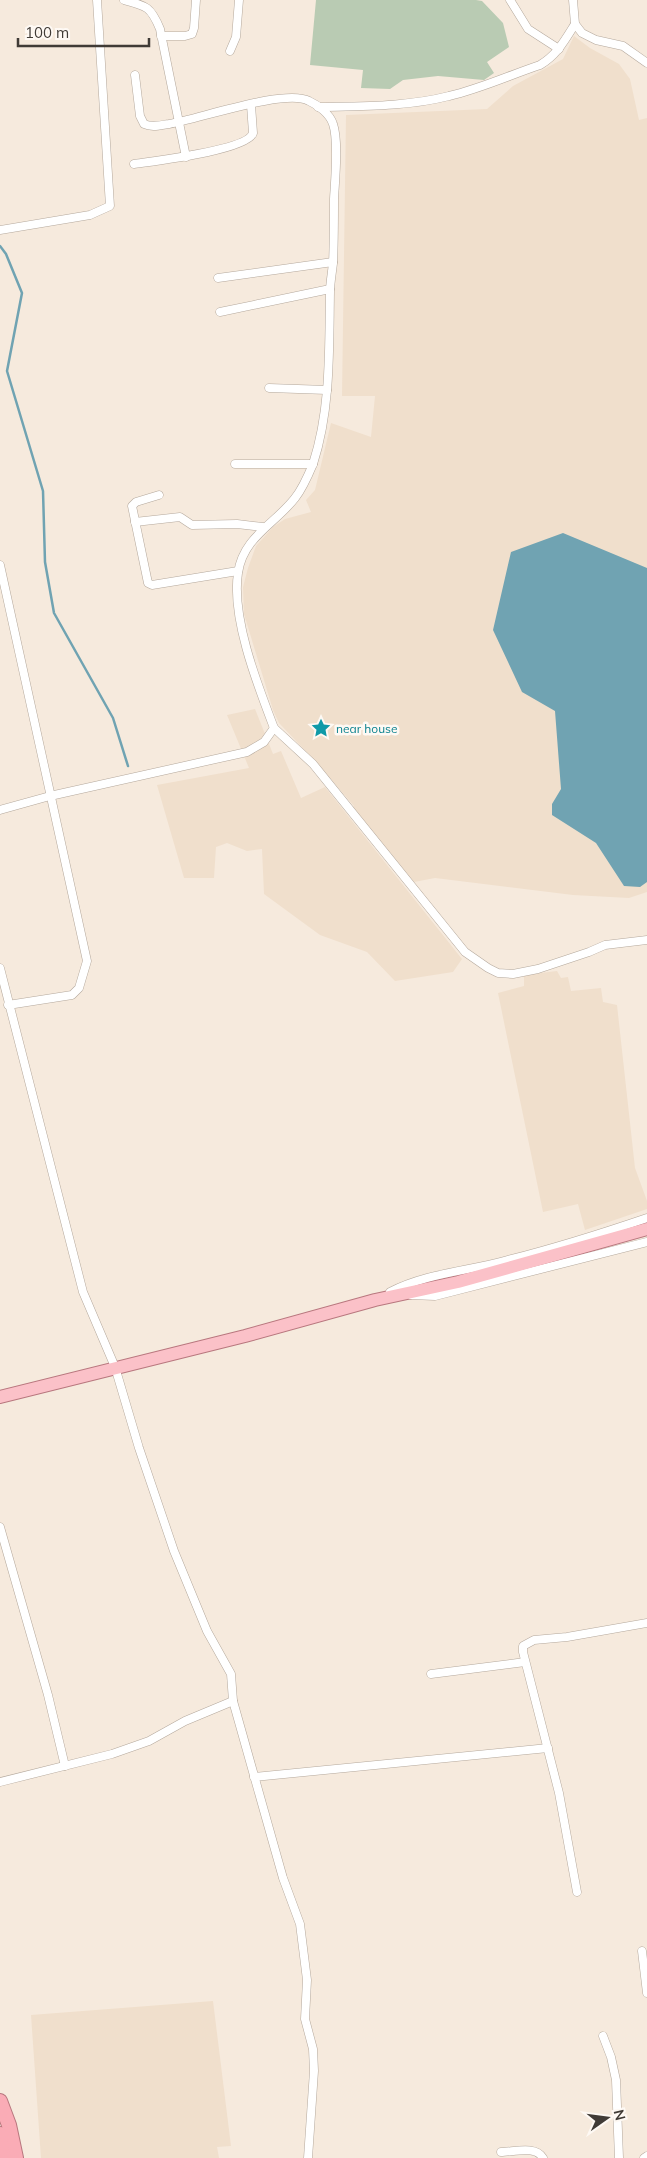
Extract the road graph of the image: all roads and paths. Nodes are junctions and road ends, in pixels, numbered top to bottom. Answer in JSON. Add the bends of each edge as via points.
{"nodes":[{"id":1,"x":97,"y":0,"type":"edge"},
{"id":2,"x":124,"y":0,"type":"edge"},
{"id":3,"x":196,"y":0,"type":"edge"},
{"id":4,"x":239,"y":0,"type":"edge"},
{"id":5,"x":510,"y":0,"type":"edge"},
{"id":6,"x":573,"y":0,"type":"edge"},
{"id":7,"x":575,"y":24,"type":"junction"},
{"id":8,"x":161,"y":32,"type":"junction"},
{"id":9,"x":559,"y":49,"type":"junction"},
{"id":10,"x":230,"y":51,"type":"dead end"},
{"id":11,"x":647,"y":63,"type":"edge"},
{"id":12,"x":135,"y":75,"type":"dead end"},
{"id":13,"x":251,"y":105,"type":"junction"},
{"id":14,"x":318,"y":107,"type":"junction"},
{"id":15,"x":180,"y":122,"type":"junction"},
{"id":16,"x":186,"y":157,"type":"junction"},
{"id":17,"x":134,"y":164,"type":"dead end"},
{"id":18,"x":0,"y":230,"type":"edge"},
{"id":19,"x":333,"y":262,"type":"junction"},
{"id":20,"x":218,"y":278,"type":"dead end"},
{"id":21,"x":330,"y":289,"type":"junction"},
{"id":22,"x":220,"y":312,"type":"dead end"},
{"id":23,"x":269,"y":388,"type":"dead end"},
{"id":24,"x":327,"y":390,"type":"junction"},
{"id":25,"x":236,"y":464,"type":"dead end"},
{"id":26,"x":313,"y":464,"type":"junction"},
{"id":27,"x":159,"y":495,"type":"dead end"},
{"id":28,"x":135,"y":522,"type":"junction"},
{"id":29,"x":263,"y":527,"type":"junction"},
{"id":30,"x":0,"y":565,"type":"edge"},
{"id":31,"x":238,"y":571,"type":"junction"},
{"id":32,"x":274,"y":728,"type":"junction"},
{"id":33,"x":50,"y":796,"type":"junction"},
{"id":34,"x":0,"y":810,"type":"edge"},
{"id":35,"x":647,"y":940,"type":"edge"},
{"id":36,"x":0,"y":968,"type":"edge"},
{"id":37,"x":8,"y":1005,"type":"junction"},
{"id":38,"x":647,"y":1218,"type":"edge"},
{"id":39,"x":647,"y":1229,"type":"edge"},
{"id":40,"x":647,"y":1242,"type":"edge"},
{"id":41,"x":411,"y":1293,"type":"junction"},
{"id":42,"x":375,"y":1300,"type":"junction"},
{"id":43,"x":115,"y":1367,"type":"junction"},
{"id":44,"x":0,"y":1397,"type":"edge"},
{"id":45,"x":0,"y":1527,"type":"edge"},
{"id":46,"x":647,"y":1623,"type":"edge"},
{"id":47,"x":525,"y":1662,"type":"junction"},
{"id":48,"x":431,"y":1674,"type":"dead end"},
{"id":49,"x":233,"y":1701,"type":"junction"},
{"id":50,"x":548,"y":1748,"type":"junction"},
{"id":51,"x":65,"y":1766,"type":"junction"},
{"id":52,"x":254,"y":1777,"type":"junction"},
{"id":53,"x":0,"y":1782,"type":"edge"},
{"id":54,"x":577,"y":1892,"type":"dead end"},
{"id":55,"x":642,"y":1951,"type":"dead end"},
{"id":56,"x":647,"y":1993,"type":"edge"},
{"id":57,"x":603,"y":2036,"type":"dead end"},
{"id":58,"x":0,"y":2101,"type":"edge"},
{"id":59,"x":0,"y":2134,"type":"edge"},
{"id":60,"x":500,"y":2152,"type":"dead end"},
{"id":61,"x":2,"y":2156,"type":"edge"},
{"id":62,"x":16,"y":2158,"type":"edge"},
{"id":63,"x":308,"y":2158,"type":"edge"},
{"id":64,"x":543,"y":2158,"type":"edge"},
{"id":65,"x":620,"y":2158,"type":"edge"}],
"edges":[{"from":1,"to":18,"type":"street","via":[[110,206],[90,215]]},
{"from":2,"to":8,"type":"street","via":[[148,7]]},
{"from":3,"to":8,"type":"street","via":[[192,34]]},
{"from":4,"to":10,"type":"street","via":[[236,37]]},
{"from":5,"to":9,"type":"street","via":[[528,28]]},
{"from":6,"to":7,"type":"street"},
{"from":7,"to":9,"type":"street"},
{"from":7,"to":11,"type":"street","via":[[586,36],[623,46]]},
{"from":8,"to":15,"type":"street"},
{"from":9,"to":14,"type":"street","via":[[540,65],[448,97],[396,105]]},
{"from":12,"to":15,"type":"street","via":[[144,124],[150,127]]},
{"from":13,"to":14,"type":"street","via":[[292,96],[301,97]]},
{"from":13,"to":15,"type":"street"},
{"from":13,"to":16,"type":"street","via":[[253,133],[248,140]]},
{"from":14,"to":19,"type":"street","via":[[329,116],[335,133]]},
{"from":15,"to":16,"type":"street"},
{"from":16,"to":17,"type":"street"},
{"from":19,"to":20,"type":"street"},
{"from":19,"to":21,"type":"street"},
{"from":21,"to":22,"type":"street"},
{"from":21,"to":24,"type":"street"},
{"from":23,"to":24,"type":"street"},
{"from":24,"to":26,"type":"street"},
{"from":25,"to":26,"type":"street"},
{"from":26,"to":29,"type":"street","via":[[294,500]]},
{"from":27,"to":28,"type":"street","via":[[133,504]]},
{"from":28,"to":29,"type":"street","via":[[180,517],[192,524]]},
{"from":28,"to":31,"type":"street","via":[[148,583],[152,585]]},
{"from":29,"to":31,"type":"street","via":[[246,550]]},
{"from":30,"to":33,"type":"street"},
{"from":31,"to":32,"type":"street","via":[[239,620]]},
{"from":32,"to":33,"type":"street","via":[[264,742],[247,752]]},
{"from":32,"to":35,"type":"street","via":[[313,764],[465,952],[488,968],[498,973],[513,974],[538,969],[605,945]]},
{"from":33,"to":34,"type":"street"},
{"from":33,"to":37,"type":"street","via":[[87,960],[79,988],[72,995]]},
{"from":36,"to":37,"type":"street"},
{"from":37,"to":43,"type":"street","via":[[82,1292]]},
{"from":38,"to":42,"type":"street","via":[[505,1261],[425,1279]]},
{"from":39,"to":41,"type":"main road"},
{"from":40,"to":41,"type":"street","via":[[435,1296]]},
{"from":41,"to":42,"type":"main road"},
{"from":42,"to":43,"type":"main road"},
{"from":43,"to":44,"type":"main road"},
{"from":43,"to":49,"type":"street","via":[[174,1551],[207,1631],[231,1674]]},
{"from":45,"to":51,"type":"street"},
{"from":46,"to":47,"type":"street","via":[[530,1641],[523,1648]]},
{"from":47,"to":48,"type":"street"},
{"from":47,"to":50,"type":"street"},
{"from":49,"to":51,"type":"street","via":[[185,1721],[149,1741]]},
{"from":49,"to":52,"type":"street"},
{"from":50,"to":52,"type":"street"},
{"from":50,"to":54,"type":"street"},
{"from":51,"to":53,"type":"street"},
{"from":52,"to":63,"type":"street","via":[[300,1924],[307,1980],[305,2019],[313,2049],[314,2072]]},
{"from":55,"to":56,"type":"street"},
{"from":57,"to":65,"type":"street","via":[[616,2080]]},
{"from":58,"to":62,"type":"highway"},
{"from":59,"to":61,"type":"highway"},
{"from":60,"to":64,"type":"street","via":[[534,2151]]}]}
